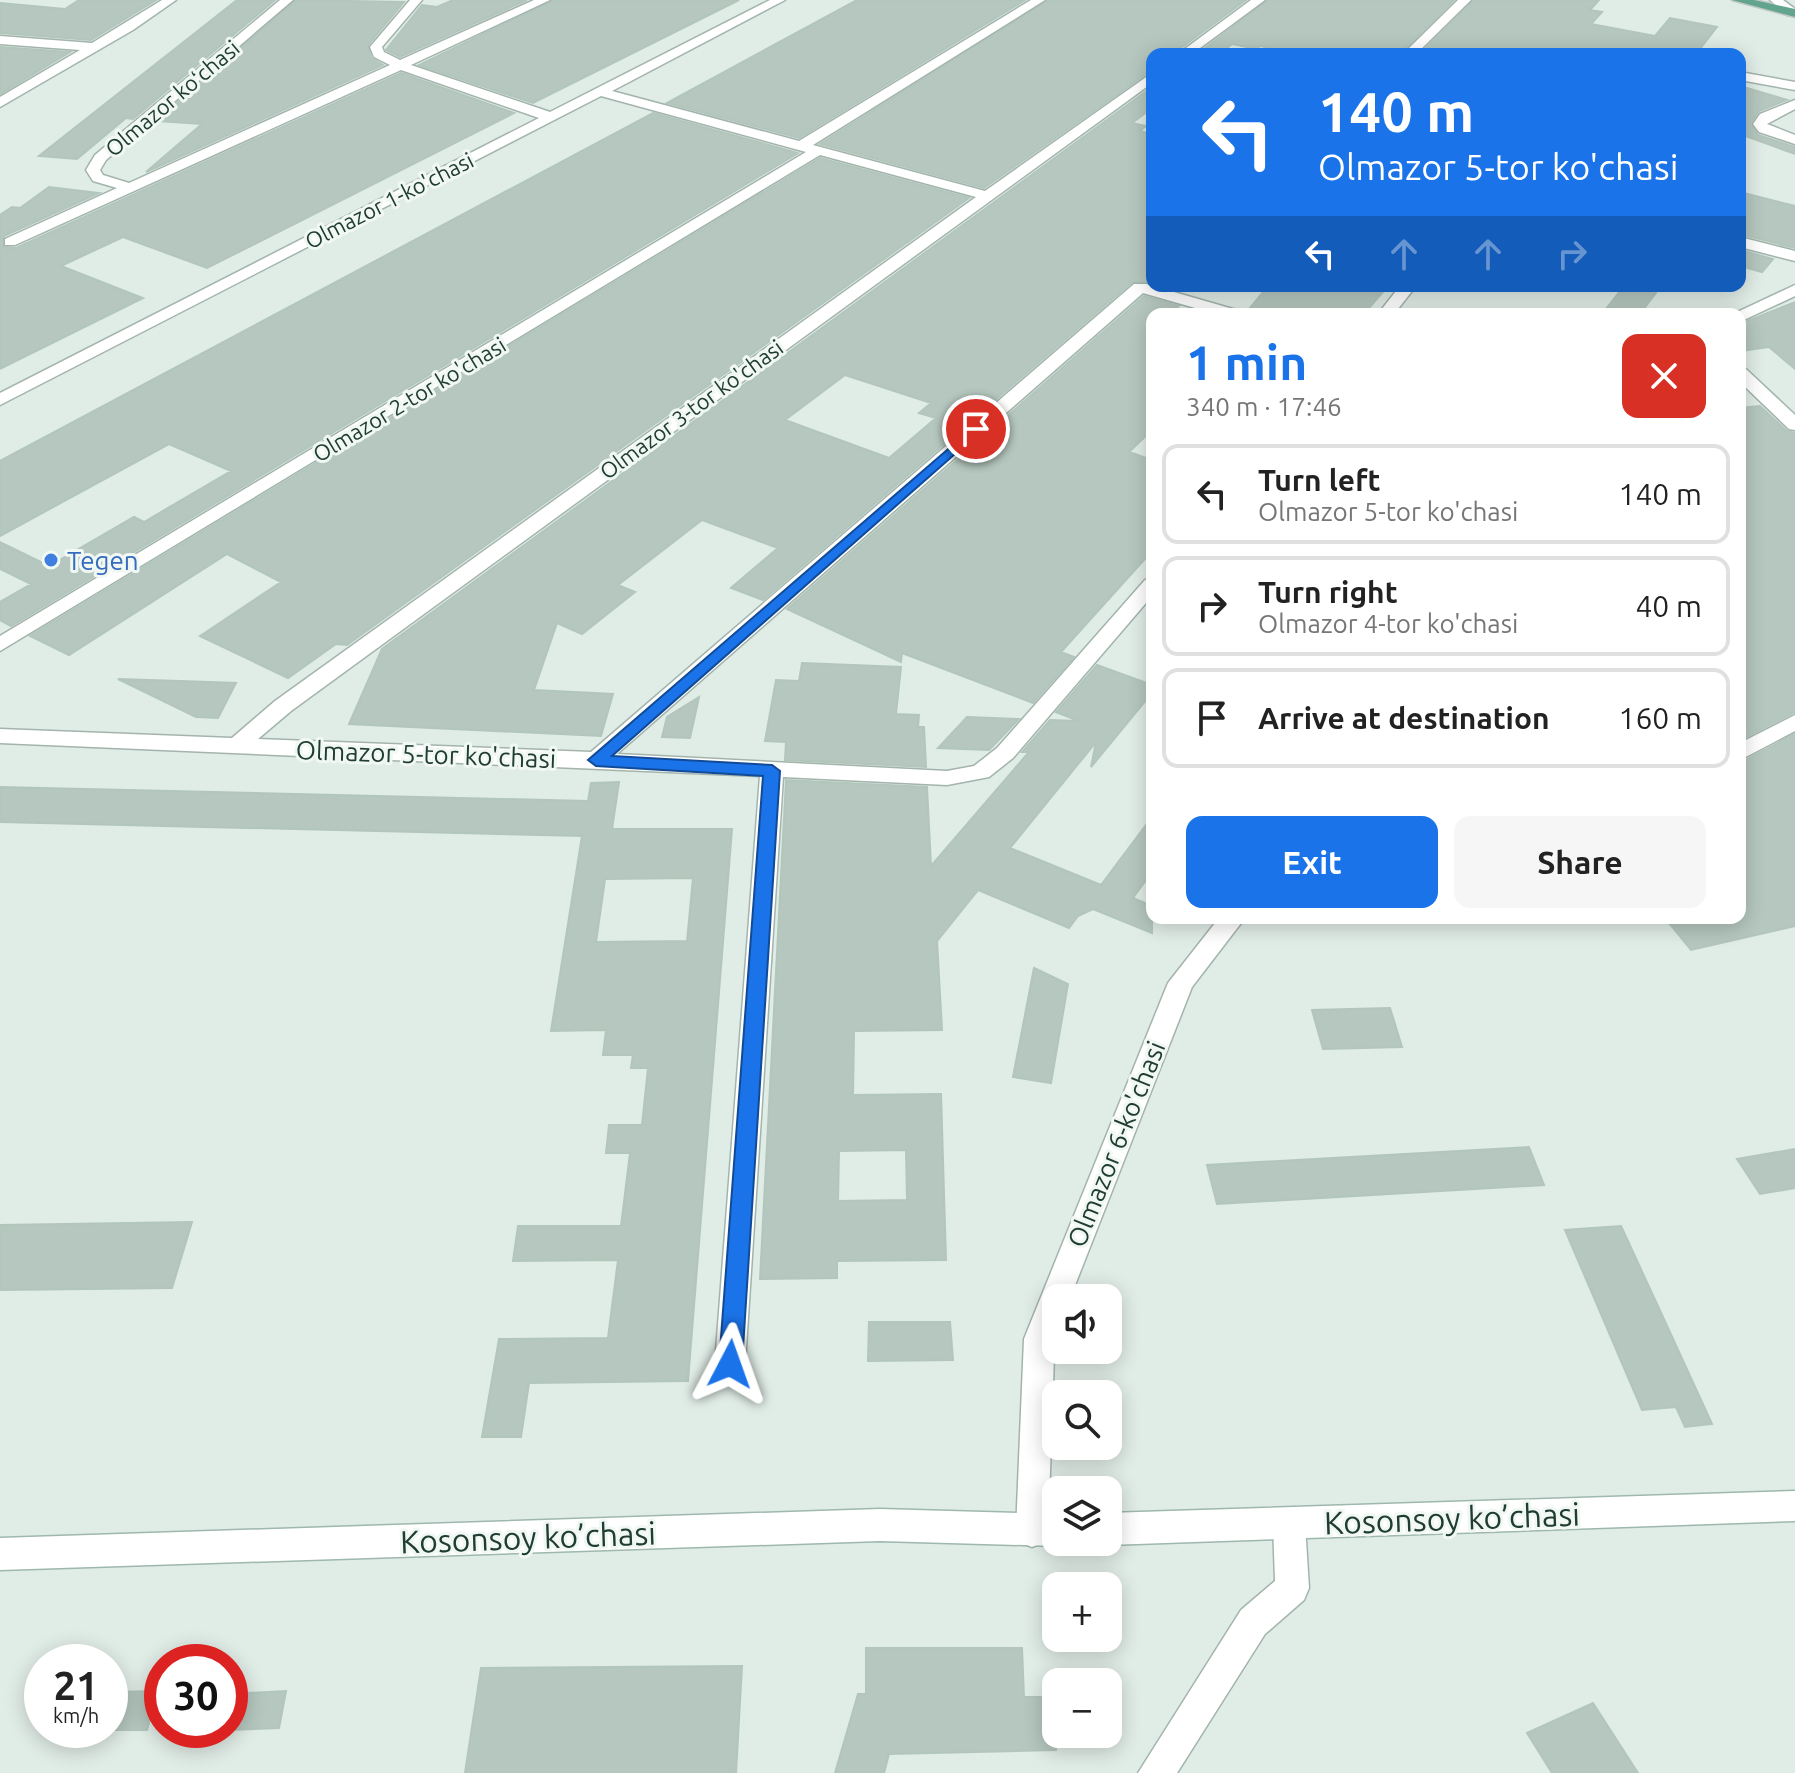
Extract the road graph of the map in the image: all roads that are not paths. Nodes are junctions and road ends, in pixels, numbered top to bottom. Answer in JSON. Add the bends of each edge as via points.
{"nodes":[{"id":1,"x":170,"y":0,"type":"edge"},
{"id":2,"x":287,"y":0,"type":"edge"},
{"id":3,"x":416,"y":0,"type":"edge"},
{"id":4,"x":544,"y":0,"type":"edge"},
{"id":5,"x":779,"y":0,"type":"edge"},
{"id":6,"x":1039,"y":0,"type":"edge"},
{"id":7,"x":1259,"y":0,"type":"edge"},
{"id":8,"x":1465,"y":0,"type":"edge"},
{"id":9,"x":1738,"y":0,"type":"edge"},
{"id":10,"x":1776,"y":0,"type":"edge"},
{"id":11,"x":1793,"y":13,"type":"edge"},
{"id":12,"x":0,"y":40,"type":"edge"},
{"id":13,"x":93,"y":47,"type":"junction"},
{"id":14,"x":1192,"y":48,"type":"edge"},
{"id":15,"x":1415,"y":48,"type":"edge"},
{"id":16,"x":399,"y":65,"type":"junction"},
{"id":17,"x":1746,"y":77,"type":"edge"},
{"id":18,"x":1146,"y":81,"type":"edge"},
{"id":19,"x":1795,"y":86,"type":"edge"},
{"id":20,"x":600,"y":92,"type":"junction"},
{"id":21,"x":0,"y":103,"type":"edge"},
{"id":22,"x":1795,"y":104,"type":"edge"},
{"id":23,"x":550,"y":117,"type":"junction"},
{"id":24,"x":1795,"y":140,"type":"edge"},
{"id":25,"x":810,"y":148,"type":"junction"},
{"id":26,"x":131,"y":188,"type":"junction"},
{"id":27,"x":988,"y":196,"type":"junction"},
{"id":28,"x":10,"y":242,"type":"dead end"},
{"id":29,"x":1746,"y":244,"type":"edge"},
{"id":30,"x":1795,"y":256,"type":"edge"},
{"id":31,"x":1146,"y":288,"type":"edge"},
{"id":32,"x":1795,"y":290,"type":"edge"},
{"id":33,"x":1180,"y":292,"type":"edge"},
{"id":34,"x":1403,"y":292,"type":"edge"},
{"id":35,"x":1219,"y":308,"type":"edge"},
{"id":36,"x":1391,"y":308,"type":"edge"},
{"id":37,"x":1746,"y":313,"type":"edge"},
{"id":38,"x":1746,"y":379,"type":"edge"},
{"id":39,"x":0,"y":400,"type":"edge"},
{"id":40,"x":1795,"y":425,"type":"edge"},
{"id":41,"x":1146,"y":591,"type":"edge"},
{"id":42,"x":0,"y":645,"type":"edge"},
{"id":43,"x":1795,"y":722,"type":"edge"},
{"id":44,"x":0,"y":736,"type":"edge"},
{"id":45,"x":235,"y":747,"type":"junction"},
{"id":46,"x":1746,"y":750,"type":"edge"},
{"id":47,"x":596,"y":760,"type":"junction"},
{"id":48,"x":772,"y":771,"type":"junction"},
{"id":49,"x":1228,"y":924,"type":"edge"},
{"id":50,"x":730,"y":1364,"type":"dead end"},
{"id":51,"x":1043,"y":1476,"type":"edge"},
{"id":52,"x":1795,"y":1506,"type":"edge"},
{"id":53,"x":1289,"y":1524,"type":"junction"},
{"id":54,"x":1122,"y":1529,"type":"edge"},
{"id":55,"x":1042,"y":1530,"type":"edge"},
{"id":56,"x":0,"y":1554,"type":"edge"},
{"id":57,"x":1156,"y":1773,"type":"edge"}],
"edges":[{"from":1,"to":13,"type":"street"},
{"from":2,"to":26,"type":"street","name":"Olmazor koʻchasi","via":[[100,158],[93,170],[98,178]]},
{"from":3,"to":16,"type":"street","via":[[376,47]]},
{"from":4,"to":16,"type":"street","name":"Olmazor koʻchasi"},
{"from":5,"to":20,"type":"street","name":"Olmazor 1-ko'chasi"},
{"from":6,"to":25,"type":"street","name":"Olmazor 2-tor ko'chasi"},
{"from":7,"to":14,"type":"street"},
{"from":8,"to":15,"type":"street"},
{"from":9,"to":11,"type":"main road"},
{"from":10,"to":11,"type":"street"},
{"from":12,"to":13,"type":"street"},
{"from":13,"to":21,"type":"street"},
{"from":16,"to":23,"type":"street"},
{"from":16,"to":26,"type":"street","name":"Olmazor koʻchasi"},
{"from":17,"to":19,"type":"street"},
{"from":18,"to":27,"type":"street","name":"Olmazor 3-tor ko'chasi"},
{"from":20,"to":23,"type":"street","name":"Olmazor 1-ko'chasi"},
{"from":20,"to":25,"type":"street"},
{"from":22,"to":24,"type":"street","via":[[1760,124]]},
{"from":23,"to":39,"type":"street","name":"Olmazor 1-ko'chasi"},
{"from":25,"to":27,"type":"street"},
{"from":25,"to":42,"type":"street","name":"Olmazor 2-tor ko'chasi","via":[[608,280]]},
{"from":26,"to":28,"type":"street","name":"Olmazor koʻchasi"},
{"from":27,"to":45,"type":"street","name":"Olmazor 3-tor ko'chasi","via":[[283,706]]},
{"from":29,"to":30,"type":"street"},
{"from":31,"to":47,"type":"street","via":[[1140,287]]},
{"from":32,"to":37,"type":"street"},
{"from":33,"to":35,"type":"street"},
{"from":34,"to":36,"type":"street"},
{"from":38,"to":40,"type":"street"},
{"from":41,"to":48,"type":"street","name":"Olmazor 5-tor ko'chasi","via":[[1005,753],[981,772],[947,778]]},
{"from":43,"to":46,"type":"street"},
{"from":44,"to":45,"type":"street","name":"Olmazor 5-tor ko'chasi"},
{"from":45,"to":47,"type":"street","name":"Olmazor 5-tor ko'chasi"},
{"from":47,"to":48,"type":"street","name":"Olmazor 5-tor ko'chasi"},
{"from":48,"to":50,"type":"street"},
{"from":49,"to":51,"type":"street","name":"Olmazor 6-ko'chasi","via":[[1181,983],[1039,1339]]},
{"from":52,"to":53,"type":"street","name":"Kosonsoy ko’chasi"},
{"from":53,"to":54,"type":"street","name":"Kosonsoy ko’chasi"},
{"from":53,"to":57,"type":"street","via":[[1292,1588],[1253,1622]]},
{"from":55,"to":56,"type":"street","name":"Kosonsoy ko’chasi","via":[[880,1525]]}]}
